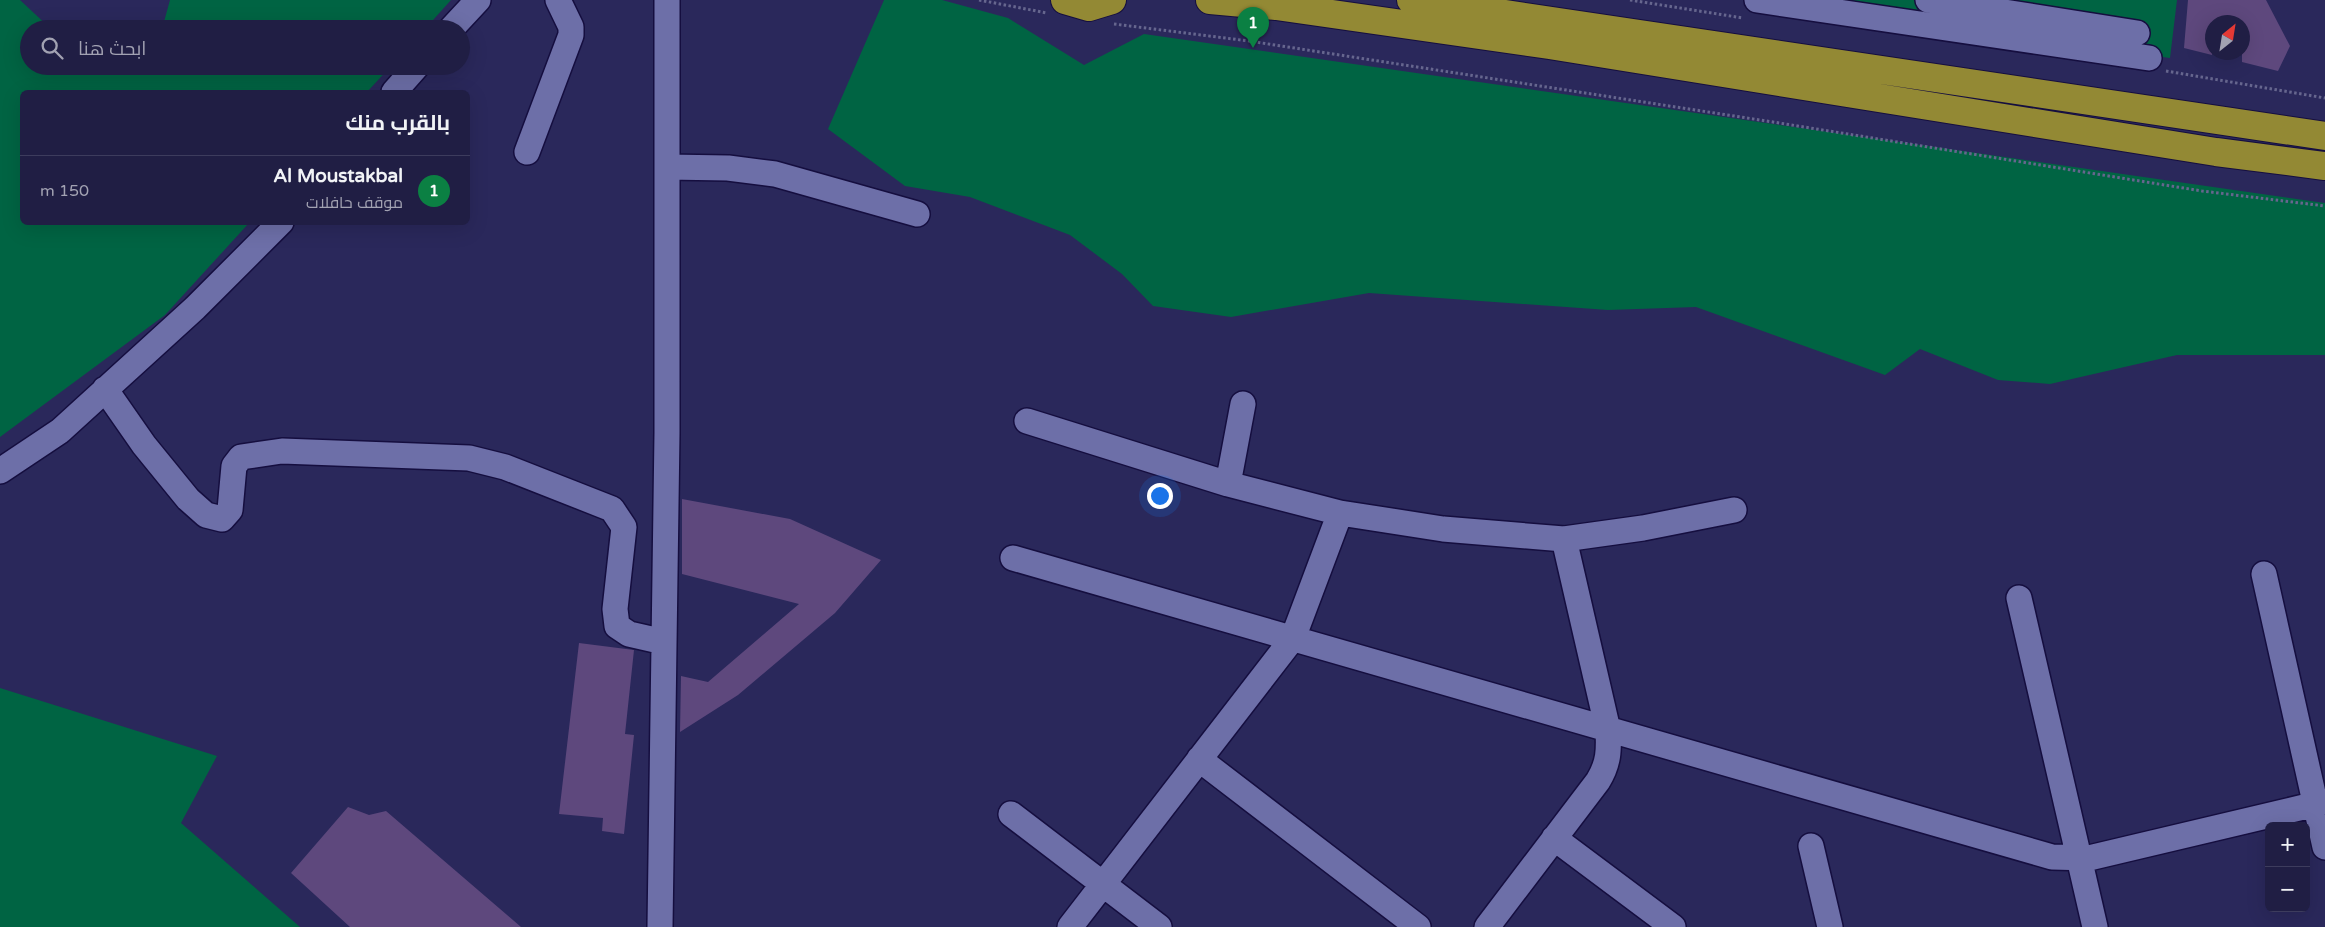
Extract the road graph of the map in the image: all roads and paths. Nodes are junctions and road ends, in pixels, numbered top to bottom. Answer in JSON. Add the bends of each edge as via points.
{"nodes":[{"id":1,"x":478,"y":0,"type":"edge"},
{"id":2,"x":558,"y":0,"type":"edge"},
{"id":3,"x":667,"y":0,"type":"edge"},
{"id":4,"x":979,"y":0,"type":"edge"},
{"id":5,"x":1210,"y":0,"type":"edge"},
{"id":6,"x":1411,"y":0,"type":"edge"},
{"id":7,"x":1757,"y":0,"type":"edge"},
{"id":8,"x":1928,"y":0,"type":"edge"},
{"id":9,"x":1061,"y":8,"type":"edge"},
{"id":10,"x":1109,"y":12,"type":"edge"},
{"id":11,"x":459,"y":20,"type":"edge"},
{"id":12,"x":2137,"y":33,"type":"dead end"},
{"id":13,"x":2149,"y":58,"type":"dead end"},
{"id":14,"x":409,"y":75,"type":"edge"},
{"id":15,"x":396,"y":90,"type":"edge"},
{"id":16,"x":2325,"y":136,"type":"edge"},
{"id":17,"x":527,"y":152,"type":"dead end"},
{"id":18,"x":667,"y":166,"type":"junction"},
{"id":19,"x":2325,"y":166,"type":"edge"},
{"id":20,"x":2325,"y":206,"type":"edge"},
{"id":21,"x":917,"y":214,"type":"dead end"},
{"id":22,"x":278,"y":225,"type":"edge"},
{"id":23,"x":105,"y":389,"type":"junction"},
{"id":24,"x":1243,"y":404,"type":"dead end"},
{"id":25,"x":1027,"y":421,"type":"dead end"},
{"id":26,"x":0,"y":471,"type":"edge"},
{"id":27,"x":1228,"y":484,"type":"junction"},
{"id":28,"x":1734,"y":510,"type":"dead end"},
{"id":29,"x":1340,"y":513,"type":"junction"},
{"id":30,"x":1564,"y":539,"type":"junction"},
{"id":31,"x":1013,"y":558,"type":"dead end"},
{"id":32,"x":2264,"y":574,"type":"dead end"},
{"id":33,"x":2019,"y":598,"type":"dead end"},
{"id":34,"x":1293,"y":638,"type":"junction"},
{"id":35,"x":664,"y":642,"type":"junction"},
{"id":36,"x":1608,"y":730,"type":"junction"},
{"id":37,"x":1199,"y":759,"type":"junction"},
{"id":38,"x":2320,"y":803,"type":"edge"},
{"id":39,"x":1011,"y":814,"type":"dead end"},
{"id":40,"x":1554,"y":838,"type":"junction"},
{"id":41,"x":1811,"y":846,"type":"dead end"},
{"id":42,"x":2325,"y":847,"type":"edge"},
{"id":43,"x":2079,"y":858,"type":"junction"},
{"id":44,"x":1103,"y":884,"type":"junction"},
{"id":45,"x":660,"y":927,"type":"edge"},
{"id":46,"x":1070,"y":927,"type":"edge"},
{"id":47,"x":1159,"y":927,"type":"edge"},
{"id":48,"x":1418,"y":927,"type":"edge"},
{"id":49,"x":1487,"y":927,"type":"edge"},
{"id":50,"x":1673,"y":927,"type":"edge"},
{"id":51,"x":1830,"y":927,"type":"edge"},
{"id":52,"x":2095,"y":927,"type":"edge"}],
"edges":[{"from":1,"to":11,"type":"street"},
{"from":2,"to":17,"type":"street","via":[[571,27],[570,35]]},
{"from":3,"to":18,"type":"street"},
{"from":4,"to":9,"type":"path"},
{"from":5,"to":19,"type":"highway","via":[[1276,6],[1549,45],[2216,152]]},
{"from":6,"to":16,"type":"highway"},
{"from":7,"to":13,"type":"street"},
{"from":8,"to":12,"type":"street"},
{"from":9,"to":10,"type":"highway","via":[[1089,7]]},
{"from":10,"to":20,"type":"path","via":[[1249,41],[2202,191]]},
{"from":14,"to":15,"type":"street"},
{"from":18,"to":21,"type":"street","via":[[728,168],[775,174]]},
{"from":18,"to":35,"type":"street"},
{"from":22,"to":23,"type":"street"},
{"from":23,"to":26,"type":"street","via":[[60,431]]},
{"from":23,"to":35,"type":"street","via":[[144,445],[188,499],[206,515],[222,519],[230,510],[234,466],[241,457],[282,451],[469,458],[513,470],[612,509],[624,527],[616,626],[629,634]]},
{"from":24,"to":27,"type":"street"},
{"from":25,"to":27,"type":"street"},
{"from":27,"to":29,"type":"street"},
{"from":28,"to":30,"type":"street"},
{"from":29,"to":30,"type":"street","via":[[1443,530]]},
{"from":29,"to":34,"type":"street"},
{"from":30,"to":36,"type":"street"},
{"from":31,"to":34,"type":"street"},
{"from":32,"to":38,"type":"street"},
{"from":33,"to":43,"type":"street"},
{"from":34,"to":36,"type":"street"},
{"from":34,"to":37,"type":"street"},
{"from":35,"to":45,"type":"street"},
{"from":36,"to":40,"type":"street","via":[[1610,755],[1606,769]]},
{"from":36,"to":43,"type":"street","via":[[2030,852]]},
{"from":37,"to":44,"type":"street"},
{"from":37,"to":48,"type":"street"},
{"from":38,"to":42,"type":"street"},
{"from":38,"to":43,"type":"street"},
{"from":39,"to":44,"type":"street"},
{"from":40,"to":49,"type":"street"},
{"from":40,"to":50,"type":"street"},
{"from":41,"to":51,"type":"street"},
{"from":43,"to":52,"type":"street"},
{"from":44,"to":46,"type":"street"},
{"from":44,"to":47,"type":"street"}]}
